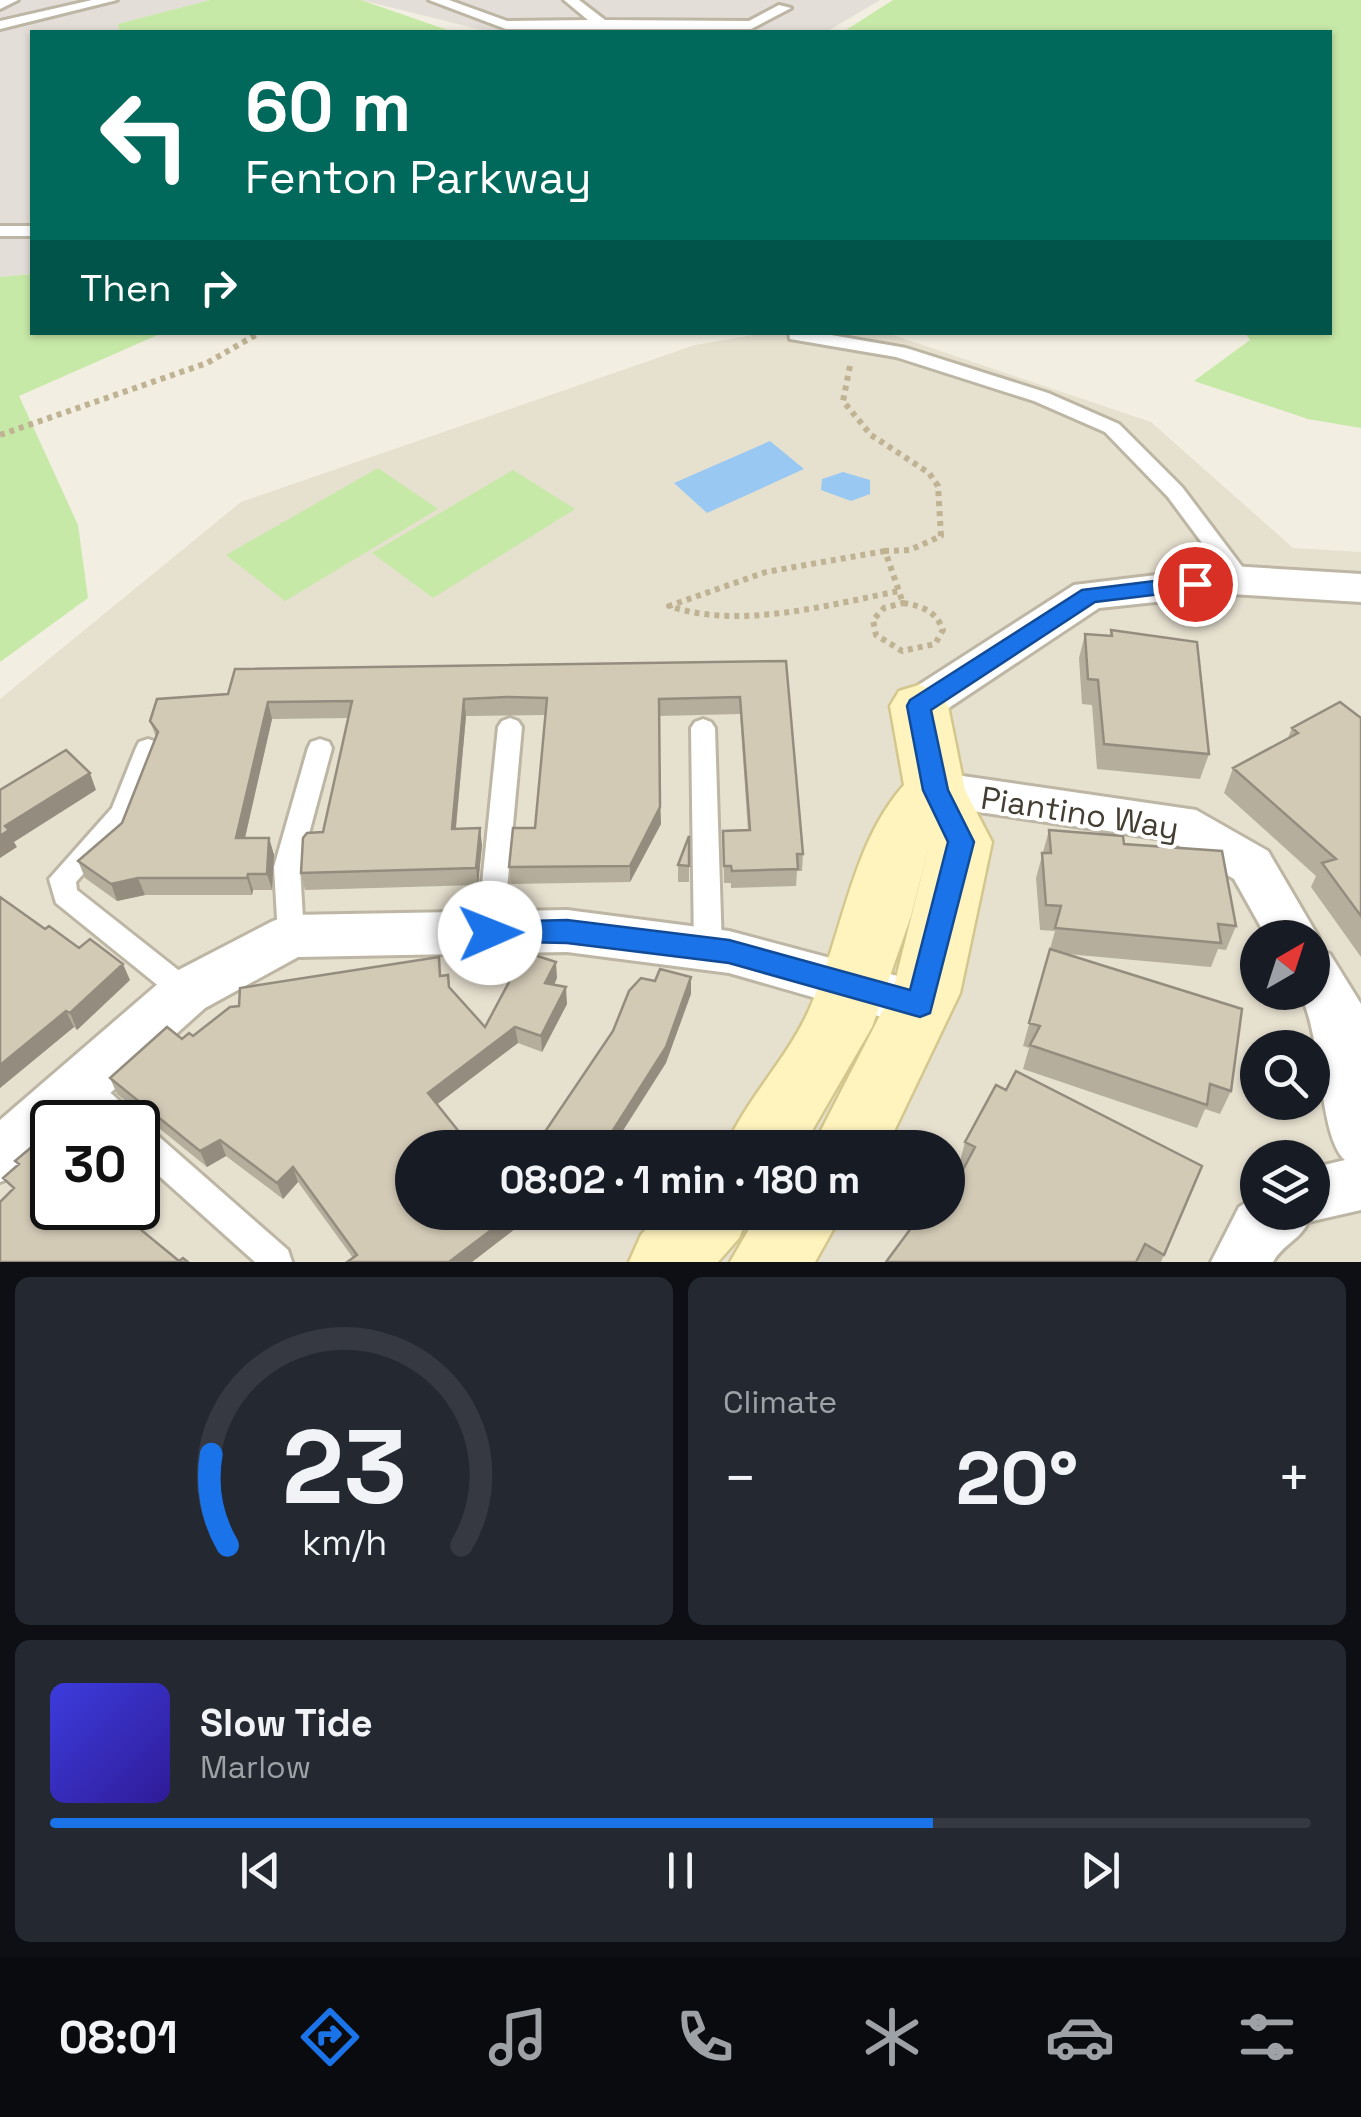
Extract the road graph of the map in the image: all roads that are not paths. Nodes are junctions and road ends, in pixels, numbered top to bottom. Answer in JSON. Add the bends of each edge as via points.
{"nodes":[{"id":1,"x":11,"y":0,"type":"edge"},
{"id":2,"x":110,"y":0,"type":"edge"},
{"id":3,"x":436,"y":0,"type":"edge"},
{"id":4,"x":571,"y":0,"type":"edge"},
{"id":5,"x":0,"y":5,"type":"edge"},
{"id":6,"x":784,"y":8,"type":"dead end"},
{"id":7,"x":602,"y":24,"type":"junction"},
{"id":8,"x":0,"y":25,"type":"edge"},
{"id":9,"x":30,"y":230,"type":"edge"},
{"id":10,"x":0,"y":232,"type":"edge"},
{"id":11,"x":796,"y":335,"type":"edge"},
{"id":12,"x":1242,"y":580,"type":"junction"},
{"id":13,"x":1361,"y":588,"type":"edge"},
{"id":14,"x":918,"y":706,"type":"joint"},
{"id":15,"x":510,"y":727,"type":"dead end"},
{"id":16,"x":703,"y":728,"type":"dead end"},
{"id":17,"x":148,"y":748,"type":"edge"},
{"id":18,"x":320,"y":748,"type":"dead end"},
{"id":19,"x":935,"y":790,"type":"junction"},
{"id":20,"x":1283,"y":920,"type":"edge"},
{"id":21,"x":490,"y":933,"type":"junction"},
{"id":22,"x":291,"y":936,"type":"junction"},
{"id":23,"x":708,"y":949,"type":"junction"},
{"id":24,"x":852,"y":986,"type":"junction"},
{"id":25,"x":186,"y":992,"type":"junction"},
{"id":26,"x":1330,"y":999,"type":"edge"},
{"id":27,"x":920,"y":1005,"type":"junction"},
{"id":28,"x":80,"y":1086,"type":"junction"},
{"id":29,"x":96,"y":1100,"type":"edge"},
{"id":30,"x":772,"y":1130,"type":"edge"},
{"id":31,"x":857,"y":1130,"type":"edge"},
{"id":32,"x":1361,"y":1140,"type":"edge"},
{"id":33,"x":0,"y":1156,"type":"edge"},
{"id":34,"x":160,"y":1157,"type":"edge"},
{"id":35,"x":1361,"y":1183,"type":"edge"},
{"id":36,"x":1330,"y":1191,"type":"edge"},
{"id":37,"x":696,"y":1230,"type":"edge"},
{"id":38,"x":792,"y":1230,"type":"edge"},
{"id":39,"x":1258,"y":1230,"type":"edge"},
{"id":40,"x":277,"y":1261,"type":"edge"},
{"id":41,"x":668,"y":1262,"type":"edge"},
{"id":42,"x":769,"y":1262,"type":"edge"},
{"id":43,"x":1241,"y":1262,"type":"edge"}],
"edges":[{"from":1,"to":5,"type":"lane"},
{"from":2,"to":8,"type":"lane"},
{"from":3,"to":7,"type":"lane","via":[[506,25]]},
{"from":4,"to":7,"type":"lane"},
{"from":6,"to":7,"type":"lane","via":[[752,25]]},
{"from":9,"to":10,"type":"lane"},
{"from":11,"to":12,"type":"lane","via":[[899,352],[1041,396],[1112,428],[1175,492]]},
{"from":12,"to":13,"type":"street"},
{"from":12,"to":14,"type":"street","via":[[1090,595]]},
{"from":14,"to":19,"type":"street"},
{"from":15,"to":21,"type":"lane"},
{"from":16,"to":23,"type":"lane"},
{"from":17,"to":25,"type":"lane","via":[[123,813],[62,880],[65,895]]},
{"from":18,"to":22,"type":"lane","via":[[288,867]]},
{"from":19,"to":20,"type":"street","name":"Piantino Way","via":[[1179,824],[1251,865]]},
{"from":19,"to":24,"type":"street","via":[[902,829]]},
{"from":19,"to":27,"type":"street","via":[[961,842]]},
{"from":21,"to":22,"type":"street"},
{"from":21,"to":23,"type":"street","via":[[567,932]]},
{"from":22,"to":25,"type":"street"},
{"from":23,"to":24,"type":"street"},
{"from":24,"to":27,"type":"street"},
{"from":24,"to":30,"type":"street","via":[[838,1027]]},
{"from":25,"to":28,"type":"street"},
{"from":26,"to":32,"type":"street"},
{"from":27,"to":31,"type":"street"},
{"from":28,"to":29,"type":"lane"},
{"from":28,"to":33,"type":"street"},
{"from":34,"to":40,"type":"lane"},
{"from":35,"to":36,"type":"street"},
{"from":37,"to":41,"type":"street"},
{"from":38,"to":42,"type":"street"},
{"from":39,"to":43,"type":"street"}]}
